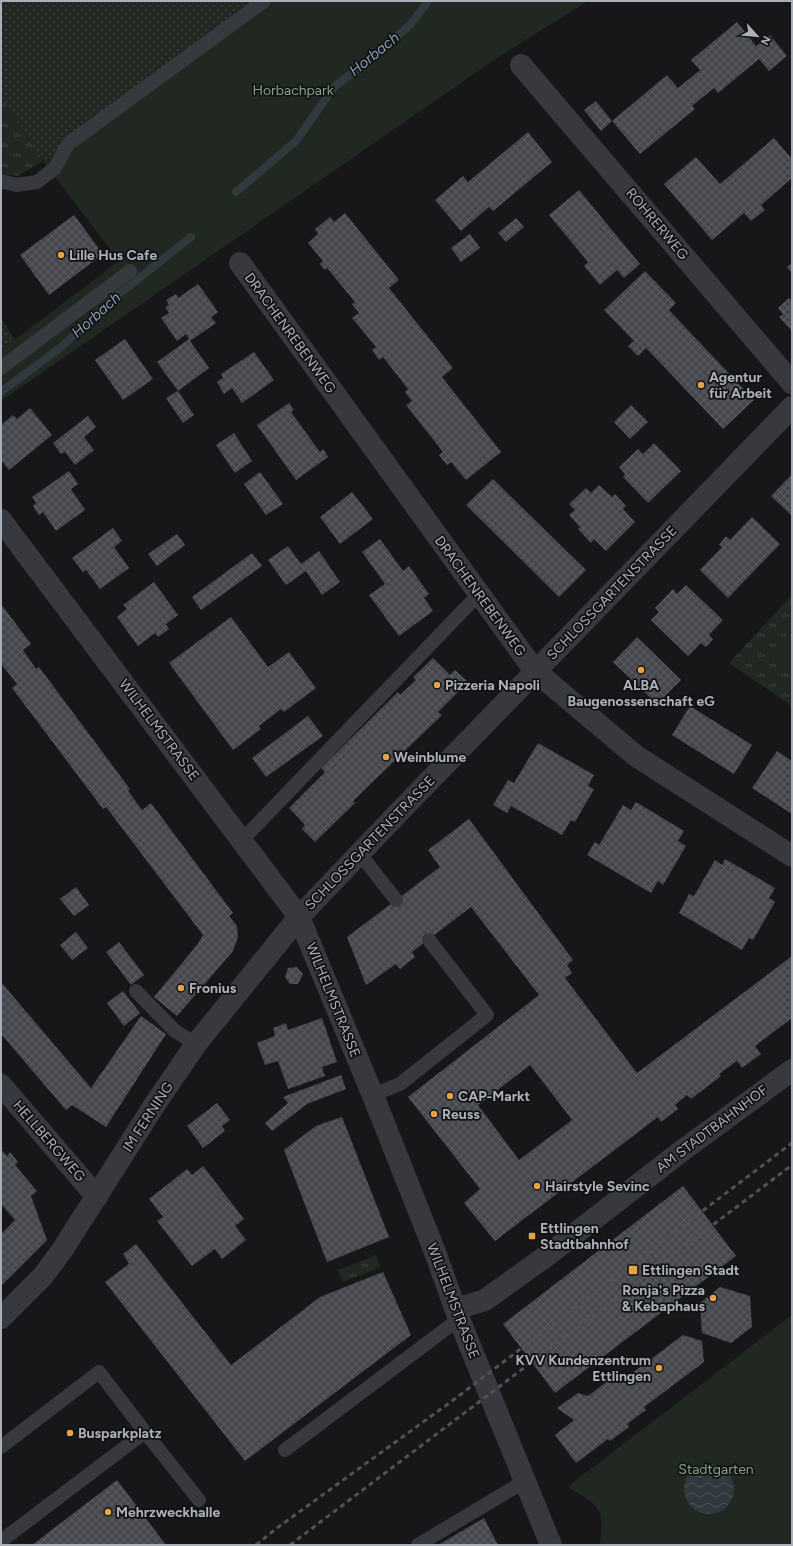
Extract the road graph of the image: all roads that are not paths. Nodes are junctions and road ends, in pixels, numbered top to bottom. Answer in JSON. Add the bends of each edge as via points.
{"nodes":[{"id":1,"x":264,"y":1,"type":"edge"},
{"id":2,"x":521,"y":65,"type":"dead end"},
{"id":3,"x":1,"y":181,"type":"edge"},
{"id":4,"x":240,"y":263,"type":"dead end"},
{"id":5,"x":130,"y":271,"type":"dead end"},
{"id":6,"x":1,"y":368,"type":"edge"},
{"id":7,"x":792,"y":383,"type":"edge"},
{"id":8,"x":792,"y":407,"type":"edge"},
{"id":9,"x":1,"y":520,"type":"edge"},
{"id":10,"x":479,"y":594,"type":"junction"},
{"id":11,"x":535,"y":671,"type":"junction"},
{"id":12,"x":242,"y":840,"type":"junction"},
{"id":13,"x":360,"y":854,"type":"junction"},
{"id":14,"x":792,"y":856,"type":"edge"},
{"id":15,"x":396,"y":900,"type":"dead end"},
{"id":16,"x":299,"y":917,"type":"junction"},
{"id":17,"x":429,"y":940,"type":"dead end"},
{"id":18,"x":136,"y":991,"type":"dead end"},
{"id":19,"x":196,"y":1044,"type":"junction"},
{"id":20,"x":792,"y":1070,"type":"edge"},
{"id":21,"x":1,"y":1085,"type":"edge"},
{"id":22,"x":372,"y":1095,"type":"junction"},
{"id":23,"x":97,"y":1197,"type":"junction"},
{"id":24,"x":457,"y":1314,"type":"junction"},
{"id":25,"x":1,"y":1318,"type":"edge"},
{"id":26,"x":145,"y":1432,"type":"junction"},
{"id":27,"x":1,"y":1447,"type":"edge"},
{"id":28,"x":285,"y":1450,"type":"dead end"},
{"id":29,"x":525,"y":1481,"type":"junction"},
{"id":30,"x":200,"y":1500,"type":"dead end"},
{"id":31,"x":1,"y":1541,"type":"edge"},
{"id":32,"x":418,"y":1545,"type":"edge"},
{"id":33,"x":551,"y":1545,"type":"edge"}],
"edges":[{"from":1,"to":3,"type":"lane","via":[[68,144],[55,168],[37,182],[16,185]]},
{"from":2,"to":7,"type":"street","name":"ROHRERWEG"},
{"from":4,"to":10,"type":"street","name":"DRACHENREBENWEG"},
{"from":5,"to":6,"type":"lane"},
{"from":8,"to":11,"type":"street","name":"SCHLOSSGARTENSTRASSE"},
{"from":9,"to":12,"type":"street","name":"WILHELMSTRASSE"},
{"from":10,"to":11,"type":"street","name":"DRACHENREBENWEG"},
{"from":10,"to":12,"type":"lane"},
{"from":11,"to":13,"type":"street","name":"SCHLOSSGARTENSTRASSE"},
{"from":11,"to":14,"type":"street","name":"DRACHENREBENWEG","via":[[636,756]]},
{"from":12,"to":16,"type":"street","name":"WILHELMSTRASSE"},
{"from":13,"to":15,"type":"lane"},
{"from":13,"to":16,"type":"street","name":"SCHLOSSGARTENSTRASSE"},
{"from":16,"to":19,"type":"street","name":"IM FERNING"},
{"from":16,"to":22,"type":"street","name":"WILHELMSTRASSE"},
{"from":17,"to":22,"type":"lane","via":[[487,1015],[400,1084]]},
{"from":18,"to":19,"type":"lane","via":[[175,1031]]},
{"from":19,"to":23,"type":"street","name":"IM FERNING"},
{"from":20,"to":24,"type":"street","name":"AM STADTBAHNHOF","via":[[549,1254],[485,1300]]},
{"from":21,"to":23,"type":"street","name":"HELLBERGWEG"},
{"from":22,"to":24,"type":"street","name":"WILHELMSTRASSE"},
{"from":23,"to":25,"type":"street","name":"IM FERNING","via":[[43,1276]]},
{"from":24,"to":28,"type":"lane"},
{"from":24,"to":29,"type":"street","name":"WILHELMSTRASSE"},
{"from":26,"to":27,"type":"lane","via":[[99,1372]]},
{"from":26,"to":30,"type":"lane"},
{"from":26,"to":31,"type":"lane"},
{"from":29,"to":32,"type":"lane"},
{"from":29,"to":33,"type":"street","name":"WILHELMSTRASSE"}]}
